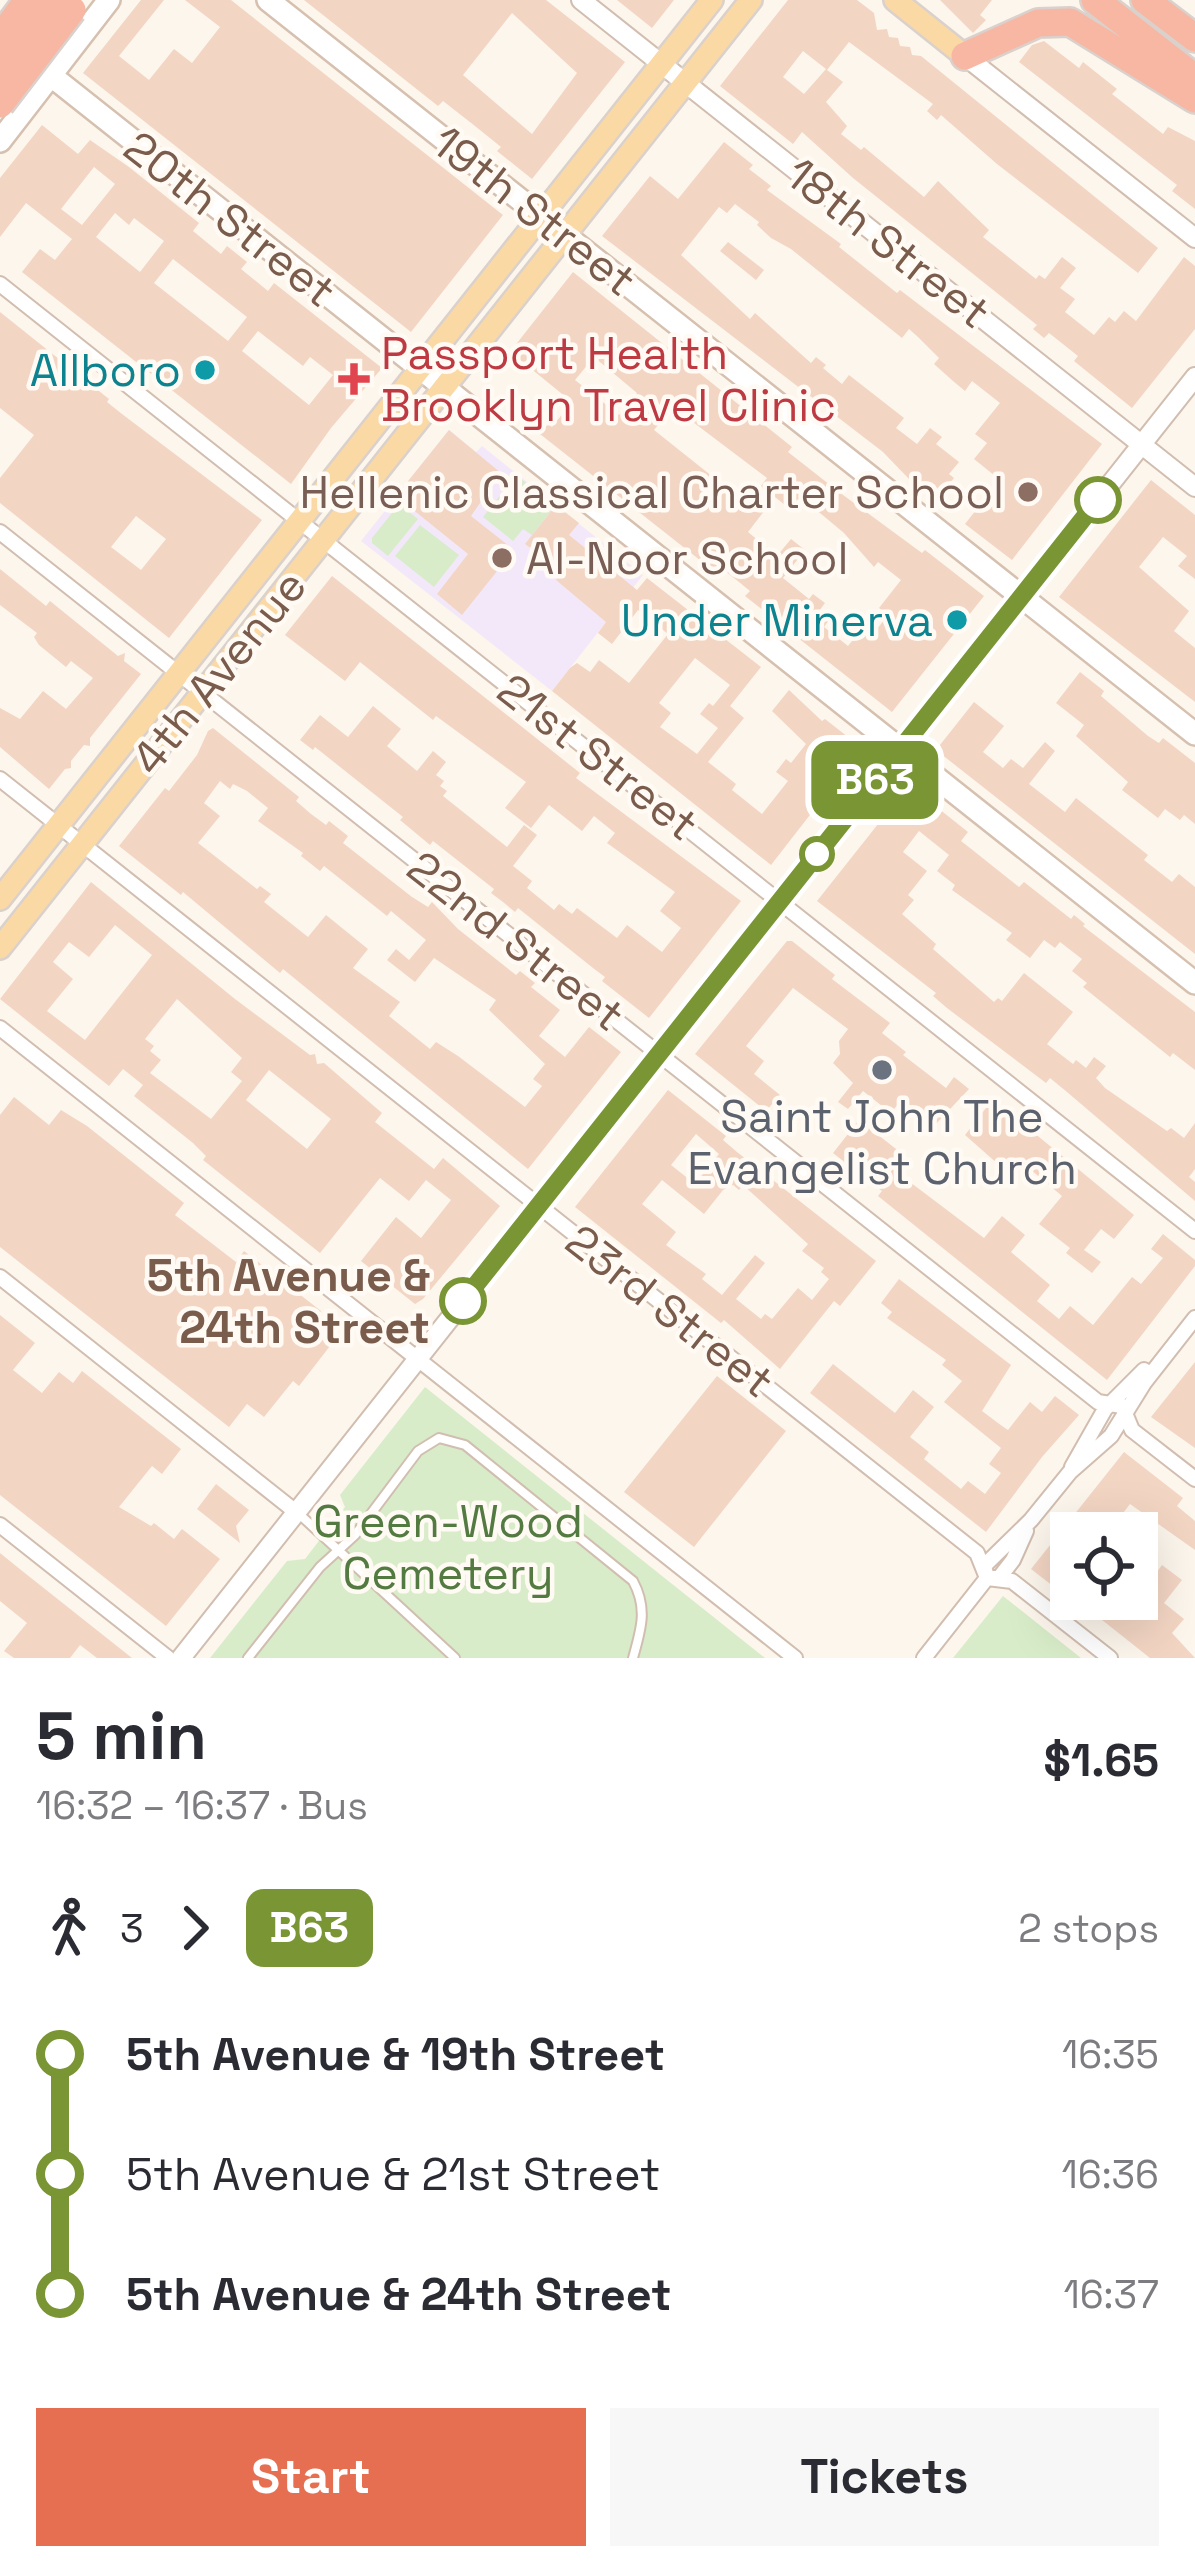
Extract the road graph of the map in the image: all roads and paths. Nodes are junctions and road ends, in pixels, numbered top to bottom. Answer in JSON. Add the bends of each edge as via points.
{"nodes":[{"id":1,"x":28,"y":0,"type":"edge"},
{"id":2,"x":53,"y":0,"type":"edge"},
{"id":3,"x":79,"y":0,"type":"edge"},
{"id":4,"x":109,"y":0,"type":"edge"},
{"id":5,"x":268,"y":0,"type":"edge"},
{"id":6,"x":581,"y":0,"type":"edge"},
{"id":7,"x":712,"y":0,"type":"edge"},
{"id":8,"x":751,"y":0,"type":"edge"},
{"id":9,"x":895,"y":0,"type":"edge"},
{"id":10,"x":1095,"y":0,"type":"edge"},
{"id":11,"x":1145,"y":0,"type":"edge"},
{"id":12,"x":1175,"y":0,"type":"edge"},
{"id":13,"x":1195,"y":17,"type":"edge"},
{"id":14,"x":0,"y":36,"type":"edge"},
{"id":15,"x":1195,"y":38,"type":"edge"},
{"id":16,"x":965,"y":56,"type":"junction"},
{"id":17,"x":662,"y":64,"type":"junction"},
{"id":18,"x":0,"y":68,"type":"edge"},
{"id":19,"x":51,"y":77,"type":"junction"},
{"id":20,"x":1195,"y":78,"type":"edge"},
{"id":21,"x":686,"y":83,"type":"junction"},
{"id":22,"x":1195,"y":100,"type":"edge"},
{"id":23,"x":0,"y":104,"type":"edge"},
{"id":24,"x":0,"y":141,"type":"edge"},
{"id":25,"x":541,"y":216,"type":"junction"},
{"id":26,"x":565,"y":235,"type":"junction"},
{"id":27,"x":1195,"y":238,"type":"edge"},
{"id":28,"x":0,"y":284,"type":"edge"},
{"id":29,"x":420,"y":369,"type":"junction"},
{"id":30,"x":1195,"y":377,"type":"edge"},
{"id":31,"x":444,"y":388,"type":"junction"},
{"id":32,"x":1142,"y":444,"type":"junction"},
{"id":33,"x":1195,"y":487,"type":"edge"},
{"id":34,"x":300,"y":520,"type":"junction"},
{"id":35,"x":0,"y":532,"type":"edge"},
{"id":36,"x":324,"y":540,"type":"junction"},
{"id":37,"x":1021,"y":596,"type":"junction"},
{"id":38,"x":178,"y":673,"type":"junction"},
{"id":39,"x":202,"y":692,"type":"junction"},
{"id":40,"x":1195,"y":734,"type":"edge"},
{"id":41,"x":900,"y":749,"type":"junction"},
{"id":42,"x":0,"y":779,"type":"edge"},
{"id":43,"x":58,"y":825,"type":"junction"},
{"id":44,"x":82,"y":844,"type":"junction"},
{"id":45,"x":0,"y":899,"type":"edge"},
{"id":46,"x":779,"y":901,"type":"junction"},
{"id":47,"x":0,"y":948,"type":"edge"},
{"id":48,"x":1195,"y":982,"type":"edge"},
{"id":49,"x":0,"y":1028,"type":"edge"},
{"id":50,"x":658,"y":1053,"type":"junction"},
{"id":51,"x":538,"y":1206,"type":"junction"},
{"id":52,"x":1195,"y":1231,"type":"edge"},
{"id":53,"x":0,"y":1277,"type":"edge"},
{"id":54,"x":1195,"y":1306,"type":"edge"},
{"id":55,"x":1195,"y":1318,"type":"edge"},
{"id":56,"x":418,"y":1358,"type":"junction"},
{"id":57,"x":1113,"y":1402,"type":"junction"},
{"id":58,"x":1127,"y":1413,"type":"junction"},
{"id":59,"x":1070,"y":1472,"type":"junction"},
{"id":60,"x":1195,"y":1479,"type":"edge"},
{"id":61,"x":296,"y":1511,"type":"junction"},
{"id":62,"x":0,"y":1525,"type":"edge"},
{"id":63,"x":338,"y":1550,"type":"junction"},
{"id":64,"x":987,"y":1578,"type":"junction"},
{"id":65,"x":168,"y":1658,"type":"edge"},
{"id":66,"x":181,"y":1658,"type":"edge"},
{"id":67,"x":248,"y":1658,"type":"edge"},
{"id":68,"x":455,"y":1658,"type":"edge"},
{"id":69,"x":633,"y":1658,"type":"edge"},
{"id":70,"x":795,"y":1658,"type":"edge"},
{"id":71,"x":924,"y":1658,"type":"edge"},
{"id":72,"x":1110,"y":1658,"type":"edge"}],
"edges":[{"from":1,"to":14,"type":"highway","bridge":true},
{"from":2,"to":18,"type":"highway","bridge":true},
{"from":3,"to":23,"type":"highway","bridge":true},
{"from":4,"to":19,"type":"main road"},
{"from":5,"to":25,"type":"main road","name":"19th Street"},
{"from":6,"to":17,"type":"street","name":"18th Street"},
{"from":7,"to":17,"type":"main road","name":"4th Avenue"},
{"from":8,"to":21,"type":"main road","name":"4th Avenue"},
{"from":9,"to":16,"type":"main road"},
{"from":10,"to":20,"type":"highway"},
{"from":11,"to":15,"type":"highway"},
{"from":12,"to":13,"type":"highway"},
{"from":14,"to":19,"type":"main road","name":"20th Street"},
{"from":16,"to":22,"type":"highway","via":[[1037,23],[1070,22]]},
{"from":16,"to":27,"type":"street"},
{"from":17,"to":21,"type":"street","name":"18th Street"},
{"from":17,"to":25,"type":"main road","name":"4th Avenue"},
{"from":19,"to":24,"type":"main road"},
{"from":19,"to":29,"type":"main road","name":"20th Street"},
{"from":21,"to":26,"type":"main road","name":"4th Avenue"},
{"from":21,"to":32,"type":"street","name":"18th Street"},
{"from":25,"to":26,"type":"main road","name":"19th Street"},
{"from":25,"to":29,"type":"main road","name":"4th Avenue"},
{"from":26,"to":31,"type":"main road","name":"4th Avenue"},
{"from":26,"to":37,"type":"main road","name":"19th Street"},
{"from":28,"to":34,"type":"street","name":"21st Street"},
{"from":29,"to":31,"type":"main road","name":"20th Street"},
{"from":29,"to":34,"type":"main road","name":"4th Avenue"},
{"from":30,"to":32,"type":"street"},
{"from":31,"to":36,"type":"main road","name":"4th Avenue"},
{"from":31,"to":41,"type":"main road","name":"20th Street"},
{"from":32,"to":33,"type":"street","name":"18th Street"},
{"from":32,"to":37,"type":"street"},
{"from":34,"to":36,"type":"street","name":"21st Street"},
{"from":34,"to":38,"type":"main road","name":"4th Avenue"},
{"from":35,"to":38,"type":"street","name":"22nd Street"},
{"from":36,"to":39,"type":"main road","name":"4th Avenue"},
{"from":36,"to":46,"type":"street","name":"21st Street"},
{"from":37,"to":40,"type":"main road","name":"19th Street"},
{"from":37,"to":41,"type":"street"},
{"from":38,"to":39,"type":"street","name":"22nd Street"},
{"from":38,"to":43,"type":"main road","name":"4th Avenue"},
{"from":39,"to":44,"type":"main road","name":"4th Avenue"},
{"from":39,"to":50,"type":"street","name":"22nd Street"},
{"from":41,"to":46,"type":"street"},
{"from":41,"to":48,"type":"main road","name":"20th Street"},
{"from":42,"to":43,"type":"street","name":"23rd Street"},
{"from":43,"to":44,"type":"street","name":"23rd Street"},
{"from":43,"to":45,"type":"main road","name":"4th Avenue"},
{"from":44,"to":47,"type":"main road","name":"4th Avenue"},
{"from":44,"to":51,"type":"street","name":"23rd Street"},
{"from":46,"to":50,"type":"street"},
{"from":46,"to":52,"type":"street","name":"21st Street"},
{"from":49,"to":56,"type":"street"},
{"from":50,"to":51,"type":"street"},
{"from":50,"to":57,"type":"street","name":"22nd Street","via":[[1098,1402]]},
{"from":51,"to":56,"type":"street"},
{"from":51,"to":64,"type":"street","name":"23rd Street","via":[[977,1553]]},
{"from":53,"to":61,"type":"street"},
{"from":54,"to":57,"type":"street"},
{"from":55,"to":58,"type":"street"},
{"from":56,"to":61,"type":"street"},
{"from":56,"to":70,"type":"street"},
{"from":57,"to":58,"type":"street","name":"22nd Street"},
{"from":57,"to":59,"type":"street"},
{"from":58,"to":59,"type":"street"},
{"from":58,"to":60,"type":"street","name":"22nd Street","via":[[1132,1430]]},
{"from":59,"to":64,"type":"street","via":[[984,1566]]},
{"from":61,"to":63,"type":"lane"},
{"from":61,"to":66,"type":"street"},
{"from":62,"to":65,"type":"street"},
{"from":63,"to":67,"type":"lane"},
{"from":63,"to":68,"type":"lane"},
{"from":63,"to":69,"type":"lane","via":[[418,1450],[439,1438],[465,1444],[633,1581],[644,1615]]},
{"from":64,"to":71,"type":"street"},
{"from":64,"to":72,"type":"street","name":"23rd Street","via":[[1012,1581]]}]}
